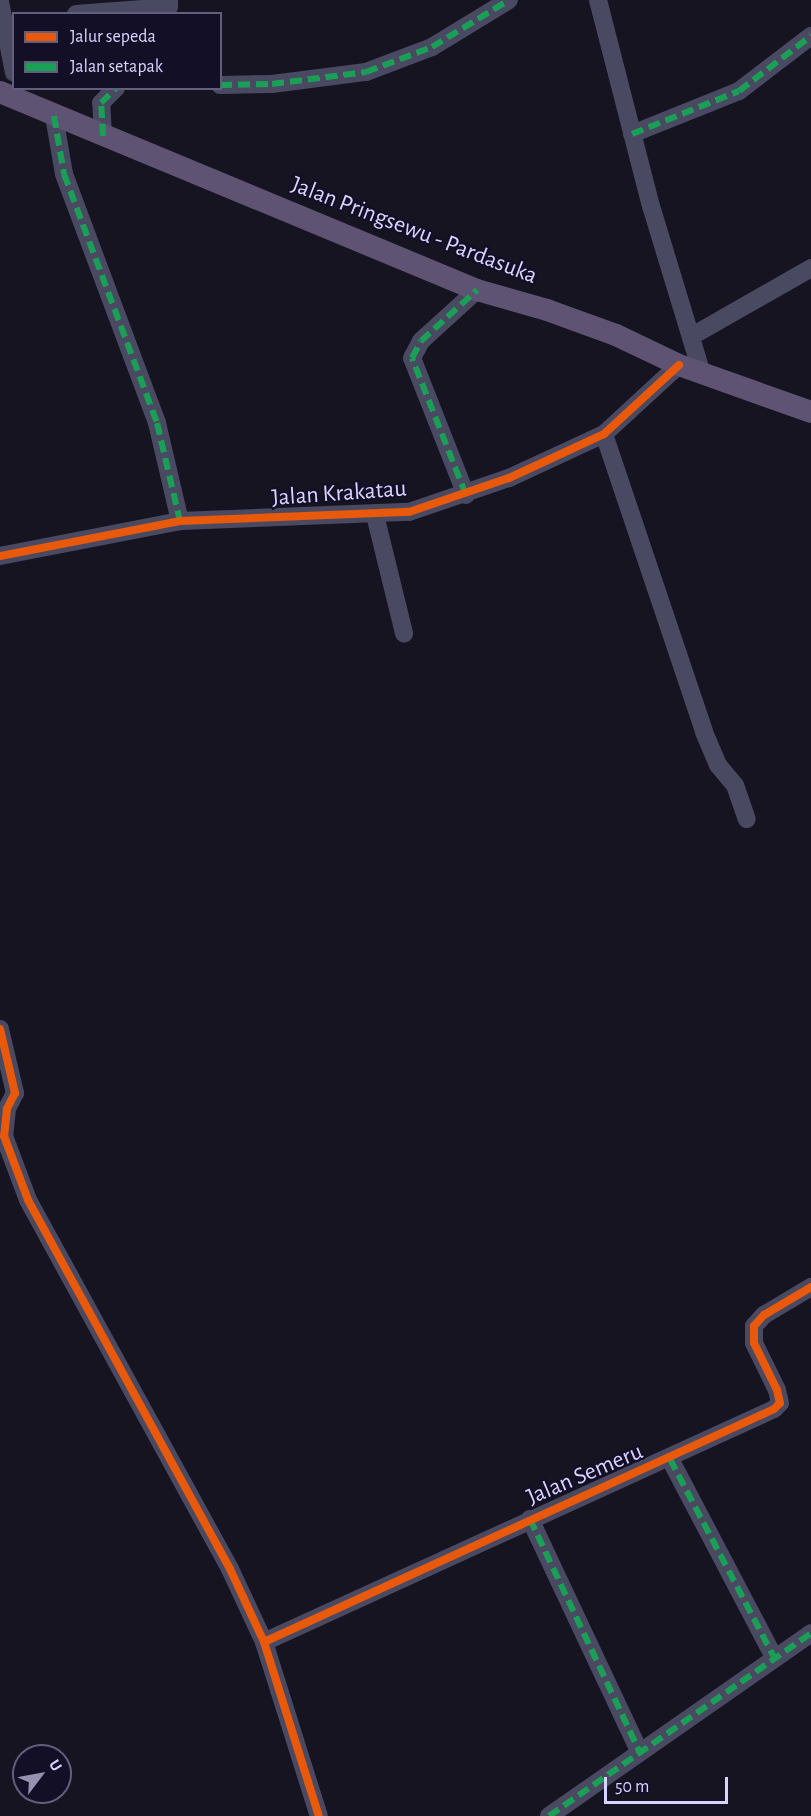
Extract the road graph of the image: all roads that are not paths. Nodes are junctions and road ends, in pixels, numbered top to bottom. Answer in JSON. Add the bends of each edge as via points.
{"nodes":[{"id":1,"x":169,"y":0,"type":"edge"},
{"id":2,"x":509,"y":0,"type":"edge"},
{"id":3,"x":598,"y":0,"type":"edge"},
{"id":4,"x":87,"y":9,"type":"edge"},
{"id":5,"x":6,"y":13,"type":"edge"},
{"id":6,"x":811,"y":36,"type":"edge"},
{"id":7,"x":12,"y":58,"type":"edge"},
{"id":8,"x":222,"y":85,"type":"edge"},
{"id":9,"x":114,"y":90,"type":"edge"},
{"id":10,"x":12,"y":94,"type":"edge"},
{"id":11,"x":54,"y":116,"type":"junction"},
{"id":12,"x":632,"y":134,"type":"junction"},
{"id":13,"x":103,"y":136,"type":"junction"},
{"id":14,"x":811,"y":268,"type":"edge"},
{"id":15,"x":477,"y":290,"type":"junction"},
{"id":16,"x":692,"y":336,"type":"junction"},
{"id":17,"x":679,"y":365,"type":"junction"},
{"id":18,"x":701,"y":371,"type":"junction"},
{"id":19,"x":811,"y":412,"type":"edge"},
{"id":20,"x":604,"y":434,"type":"junction"},
{"id":21,"x":466,"y":495,"type":"junction"},
{"id":22,"x":375,"y":515,"type":"junction"},
{"id":23,"x":180,"y":521,"type":"junction"},
{"id":24,"x":0,"y":556,"type":"edge"},
{"id":25,"x":404,"y":633,"type":"dead end"},
{"id":26,"x":747,"y":819,"type":"dead end"},
{"id":27,"x":0,"y":1029,"type":"edge"},
{"id":28,"x":811,"y":1287,"type":"edge"},
{"id":29,"x":670,"y":1459,"type":"junction"},
{"id":30,"x":530,"y":1519,"type":"junction"},
{"id":31,"x":811,"y":1633,"type":"edge"},
{"id":32,"x":264,"y":1642,"type":"junction"},
{"id":33,"x":774,"y":1657,"type":"junction"},
{"id":34,"x":639,"y":1751,"type":"junction"},
{"id":35,"x":555,"y":1814,"type":"edge"},
{"id":36,"x":319,"y":1816,"type":"edge"}],
"edges":[{"from":1,"to":4,"type":"street","via":[[169,7]]},
{"from":2,"to":8,"type":"street","via":[[432,47],[366,72],[272,84]]},
{"from":3,"to":12,"type":"street"},
{"from":5,"to":7,"type":"street"},
{"from":6,"to":12,"type":"street","via":[[739,91]]},
{"from":9,"to":13,"type":"street","via":[[101,103]]},
{"from":10,"to":11,"type":"main road","name":"Jalan Pringsewu - Pardasuka"},
{"from":11,"to":13,"type":"main road","name":"Jalan Pringsewu - Pardasuka"},
{"from":11,"to":23,"type":"street","via":[[64,174],[157,423]]},
{"from":12,"to":16,"type":"street"},
{"from":13,"to":15,"type":"main road","name":"Jalan Pringsewu - Pardasuka"},
{"from":14,"to":16,"type":"street"},
{"from":15,"to":17,"type":"main road","name":"Jalan Pringsewu - Pardasuka","via":[[616,335]]},
{"from":15,"to":21,"type":"street","via":[[421,341],[412,358]]},
{"from":16,"to":18,"type":"street"},
{"from":17,"to":18,"type":"main road","name":"Jalan Pringsewu - Pardasuka"},
{"from":17,"to":20,"type":"street","name":"Jalan Krakatau"},
{"from":18,"to":19,"type":"main road","name":"Jalan Pringsewu - Pardasuka"},
{"from":20,"to":21,"type":"street","name":"Jalan Krakatau","via":[[553,460]]},
{"from":20,"to":26,"type":"street","via":[[704,732],[718,765],[735,785]]},
{"from":21,"to":22,"type":"street","name":"Jalan Krakatau","via":[[409,512]]},
{"from":22,"to":23,"type":"street","name":"Jalan Krakatau"},
{"from":22,"to":25,"type":"street"},
{"from":23,"to":24,"type":"street","name":"Jalan Krakatau"},
{"from":27,"to":32,"type":"street","via":[[15,1093],[7,1109],[4,1136],[28,1200],[155,1435],[189,1489]]},
{"from":28,"to":29,"type":"street","name":"Jalan Semeru","via":[[764,1315],[754,1326],[754,1343],[780,1403]]},
{"from":29,"to":30,"type":"street","name":"Jalan Semeru"},
{"from":29,"to":33,"type":"street"},
{"from":30,"to":32,"type":"street","name":"Jalan Semeru"},
{"from":30,"to":34,"type":"street"},
{"from":31,"to":33,"type":"street"},
{"from":32,"to":36,"type":"street"},
{"from":33,"to":34,"type":"street"},
{"from":34,"to":35,"type":"street"}]}
